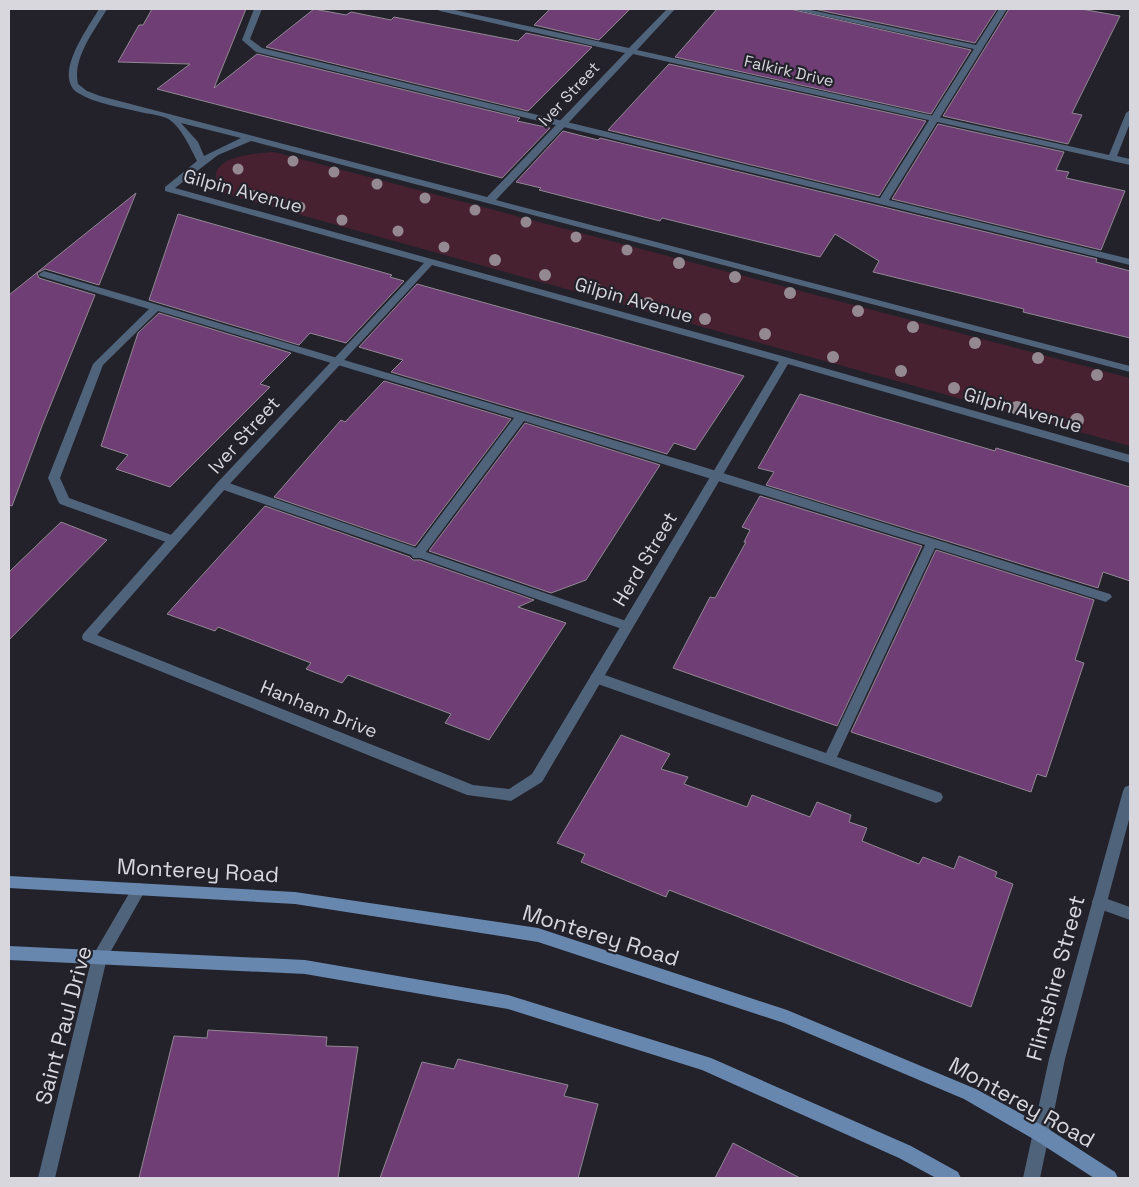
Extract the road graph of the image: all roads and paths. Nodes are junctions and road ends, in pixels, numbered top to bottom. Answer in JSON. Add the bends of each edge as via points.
{"nodes":[{"id":1,"x":103,"y":9,"type":"edge"},
{"id":2,"x":258,"y":9,"type":"edge"},
{"id":3,"x":440,"y":9,"type":"edge"},
{"id":4,"x":671,"y":9,"type":"edge"},
{"id":5,"x":796,"y":9,"type":"edge"},
{"id":6,"x":1003,"y":9,"type":"edge"},
{"id":7,"x":978,"y":48,"type":"junction"},
{"id":8,"x":631,"y":51,"type":"junction"},
{"id":9,"x":1130,"y":113,"type":"edge"},
{"id":10,"x":935,"y":118,"type":"junction"},
{"id":11,"x":174,"y":120,"type":"junction"},
{"id":12,"x":563,"y":124,"type":"junction"},
{"id":13,"x":249,"y":138,"type":"junction"},
{"id":14,"x":1112,"y":158,"type":"junction"},
{"id":15,"x":201,"y":160,"type":"junction"},
{"id":16,"x":1130,"y":162,"type":"edge"},
{"id":17,"x":490,"y":200,"type":"junction"},
{"id":18,"x":883,"y":202,"type":"junction"},
{"id":19,"x":431,"y":261,"type":"junction"},
{"id":20,"x":1130,"y":262,"type":"edge"},
{"id":21,"x":44,"y":274,"type":"dead end"},
{"id":22,"x":157,"y":307,"type":"junction"},
{"id":23,"x":337,"y":360,"type":"junction"},
{"id":24,"x":784,"y":360,"type":"junction"},
{"id":25,"x":1130,"y":369,"type":"edge"},
{"id":26,"x":522,"y":416,"type":"junction"},
{"id":27,"x":1130,"y":459,"type":"edge"},
{"id":28,"x":718,"y":475,"type":"junction"},
{"id":29,"x":222,"y":485,"type":"junction"},
{"id":30,"x":173,"y":540,"type":"junction"},
{"id":31,"x":932,"y":542,"type":"junction"},
{"id":32,"x":417,"y":555,"type":"junction"},
{"id":33,"x":1106,"y":597,"type":"dead end"},
{"id":34,"x":626,"y":626,"type":"junction"},
{"id":35,"x":88,"y":637,"type":"joint"},
{"id":36,"x":597,"y":678,"type":"junction"},
{"id":37,"x":828,"y":760,"type":"junction"},
{"id":38,"x":537,"y":778,"type":"joint"},
{"id":39,"x":1130,"y":791,"type":"edge"},
{"id":40,"x":936,"y":797,"type":"dead end"},
{"id":41,"x":9,"y":882,"type":"edge"},
{"id":42,"x":139,"y":889,"type":"junction"},
{"id":43,"x":1098,"y":902,"type":"junction"},
{"id":44,"x":1130,"y":914,"type":"edge"},
{"id":45,"x":9,"y":954,"type":"edge"},
{"id":46,"x":100,"y":957,"type":"junction"},
{"id":47,"x":1041,"y":1134,"type":"junction"},
{"id":48,"x":46,"y":1178,"type":"edge"},
{"id":49,"x":952,"y":1178,"type":"edge"},
{"id":50,"x":1031,"y":1178,"type":"edge"},
{"id":51,"x":1109,"y":1178,"type":"edge"}],
"edges":[{"from":1,"to":11,"type":"street","via":[[73,65],[75,85],[97,98]]},
{"from":2,"to":12,"type":"street","via":[[246,40],[259,50]]},
{"from":3,"to":8,"type":"street","name":"Falkirk Drive"},
{"from":4,"to":8,"type":"street","name":"Iver Street"},
{"from":5,"to":7,"type":"street"},
{"from":6,"to":7,"type":"street"},
{"from":7,"to":10,"type":"street"},
{"from":8,"to":10,"type":"street","name":"Falkirk Drive"},
{"from":8,"to":12,"type":"street","name":"Iver Street"},
{"from":9,"to":14,"type":"street"},
{"from":10,"to":14,"type":"street","name":"Falkirk Drive"},
{"from":10,"to":18,"type":"street"},
{"from":11,"to":13,"type":"street"},
{"from":11,"to":15,"type":"street","name":"Gilpin Avenue","via":[[193,142]]},
{"from":12,"to":17,"type":"street","name":"Iver Street"},
{"from":12,"to":18,"type":"street"},
{"from":13,"to":15,"type":"street","name":"Gilpin Avenue","via":[[223,147]]},
{"from":13,"to":17,"type":"street"},
{"from":14,"to":16,"type":"street","name":"Falkirk Drive"},
{"from":15,"to":19,"type":"street","name":"Gilpin Avenue","via":[[168,189]]},
{"from":17,"to":25,"type":"street"},
{"from":18,"to":20,"type":"street"},
{"from":19,"to":23,"type":"street","name":"Iver Street"},
{"from":19,"to":24,"type":"street","name":"Gilpin Avenue"},
{"from":21,"to":22,"type":"street"},
{"from":22,"to":23,"type":"street"},
{"from":22,"to":30,"type":"street","via":[[98,364],[54,478],[64,501]]},
{"from":23,"to":26,"type":"street"},
{"from":23,"to":29,"type":"street","name":"Iver Street"},
{"from":24,"to":27,"type":"street","name":"Gilpin Avenue"},
{"from":24,"to":28,"type":"street","name":"Herd Street"},
{"from":26,"to":28,"type":"street"},
{"from":26,"to":32,"type":"street"},
{"from":28,"to":31,"type":"street"},
{"from":28,"to":34,"type":"street","name":"Herd Street"},
{"from":29,"to":30,"type":"street","name":"Iver Street"},
{"from":29,"to":32,"type":"street"},
{"from":30,"to":35,"type":"street","name":"Iver Street"},
{"from":31,"to":33,"type":"street"},
{"from":31,"to":37,"type":"street"},
{"from":32,"to":34,"type":"street"},
{"from":34,"to":36,"type":"street","name":"Herd Street"},
{"from":35,"to":38,"type":"street","name":"Hanham Drive","via":[[472,791],[511,795]]},
{"from":36,"to":37,"type":"street"},
{"from":36,"to":38,"type":"street","name":"Herd Street"},
{"from":37,"to":40,"type":"street"},
{"from":39,"to":43,"type":"street","name":"Flintshire Street"},
{"from":41,"to":42,"type":"street","name":"Monterey Road"},
{"from":42,"to":46,"type":"street","name":"Saint Paul Drive"},
{"from":42,"to":47,"type":"street","name":"Monterey Road","via":[[295,898],[538,935],[787,1017],[970,1094]]},
{"from":43,"to":44,"type":"street"},
{"from":43,"to":47,"type":"street","name":"Flintshire Street"},
{"from":45,"to":46,"type":"street"},
{"from":46,"to":48,"type":"street","name":"Saint Paul Drive"},
{"from":46,"to":49,"type":"street","via":[[305,966],[508,1002],[705,1062],[905,1152]]},
{"from":47,"to":50,"type":"street","name":"Flintshire Street"},
{"from":47,"to":51,"type":"street","name":"Monterey Road"}]}
